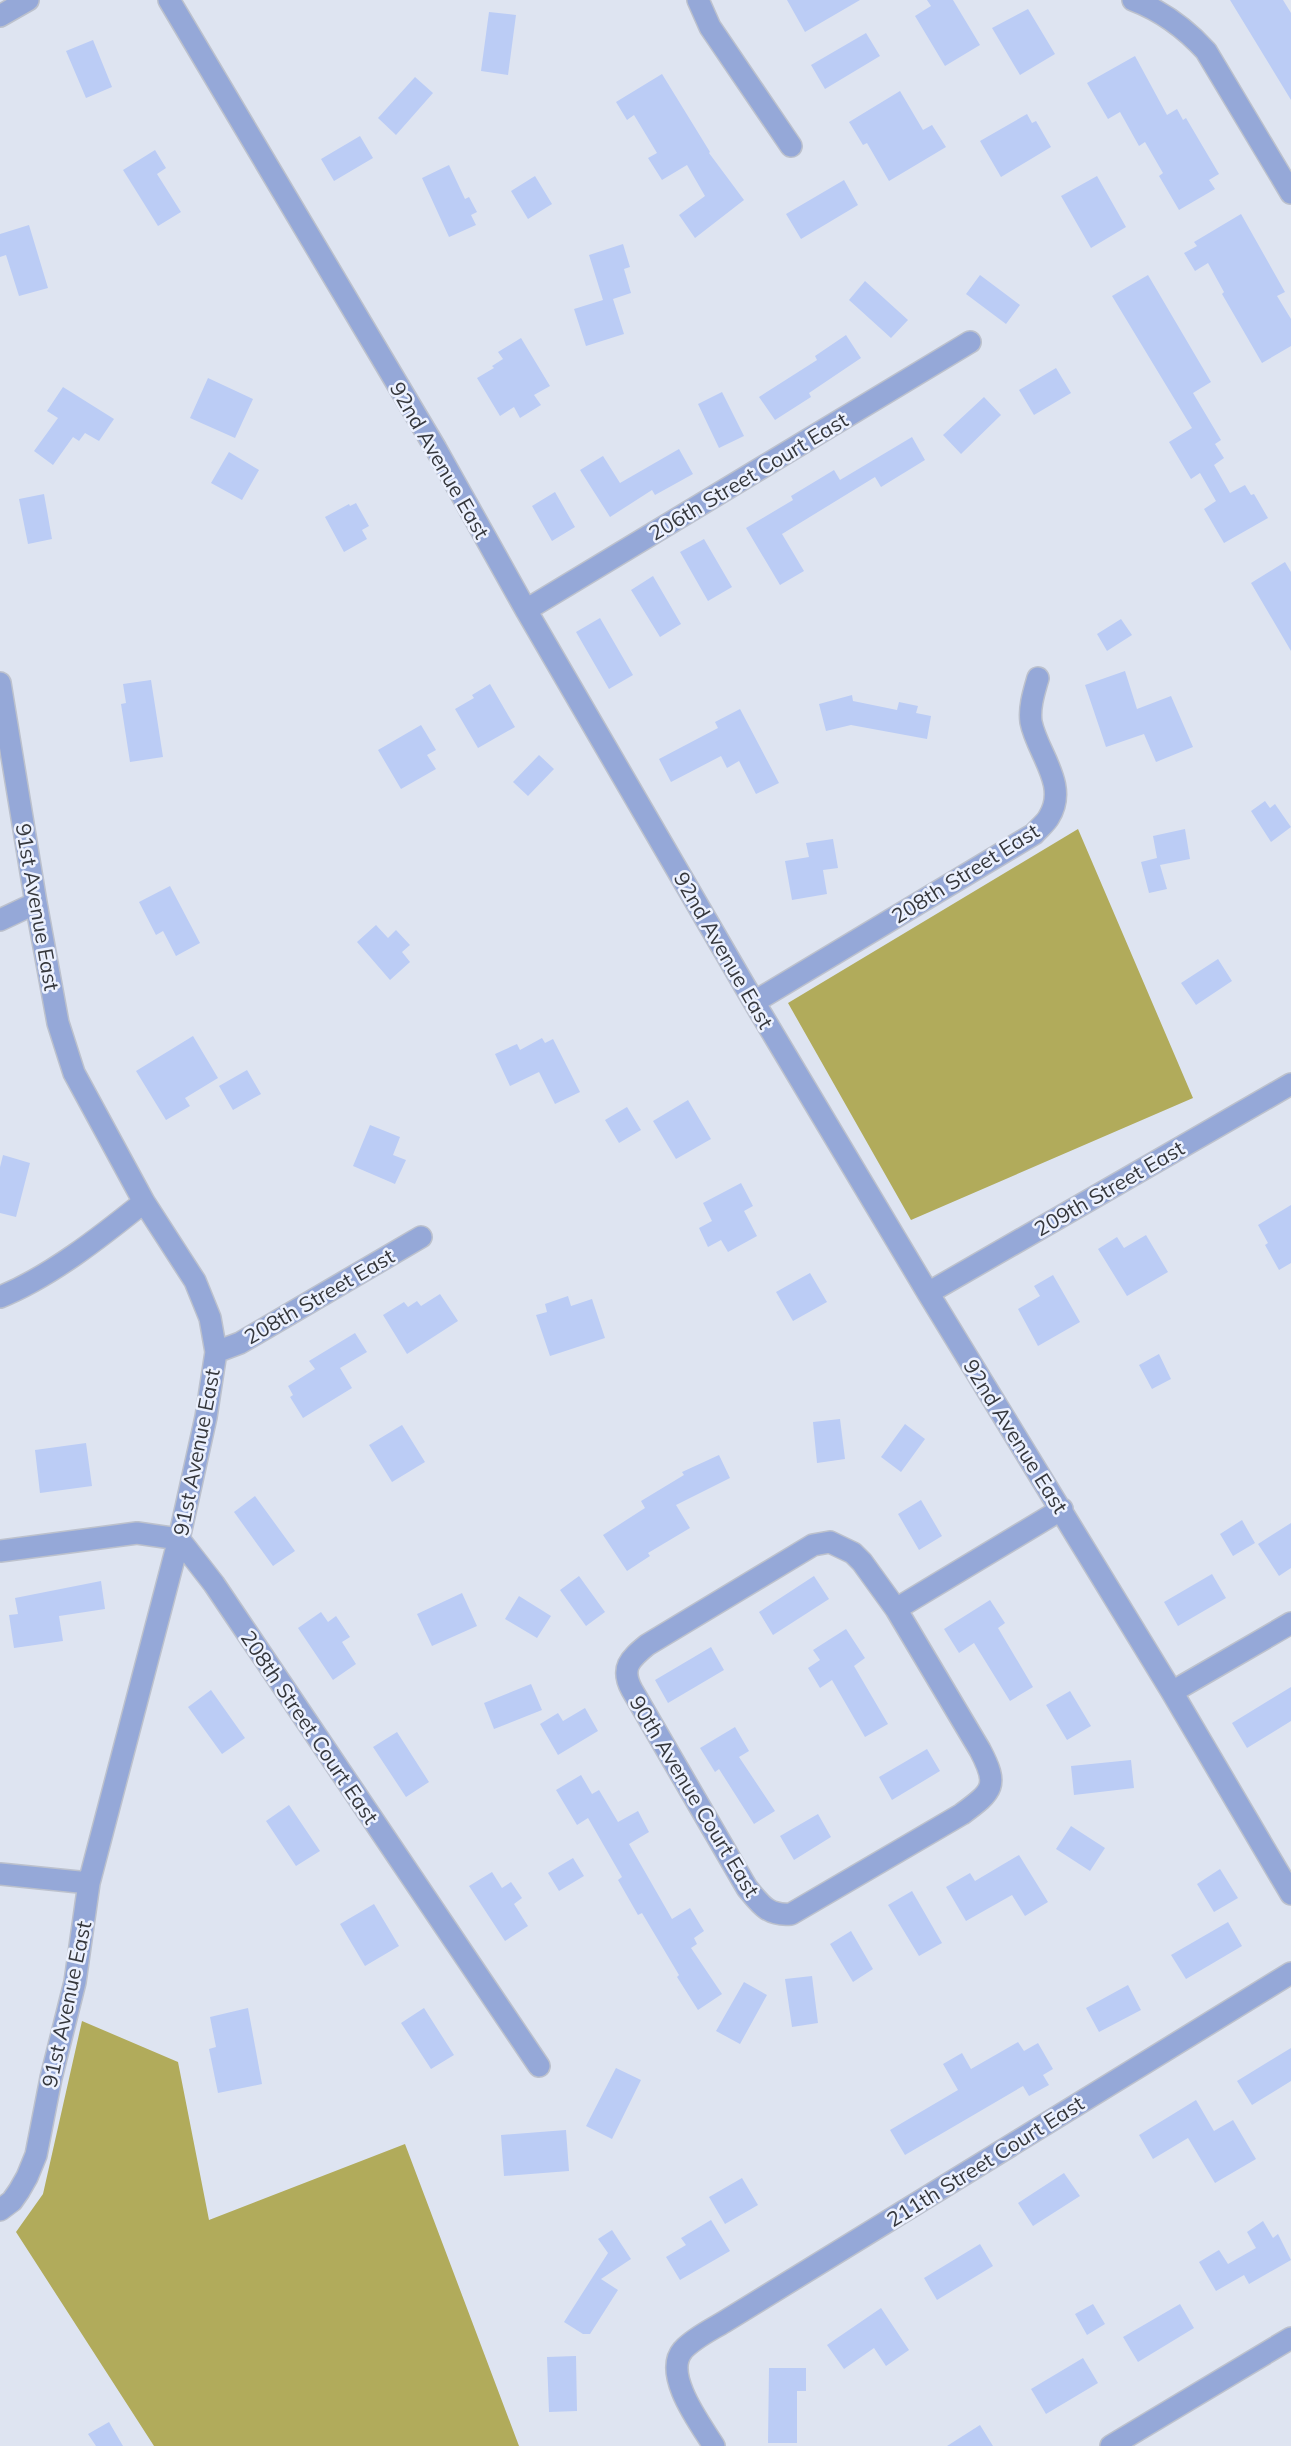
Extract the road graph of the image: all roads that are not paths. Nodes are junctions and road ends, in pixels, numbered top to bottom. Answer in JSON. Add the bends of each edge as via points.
{"nodes":[{"id":1,"x":28,"y":0,"type":"edge"},
{"id":2,"x":169,"y":0,"type":"edge"},
{"id":3,"x":698,"y":0,"type":"edge"},
{"id":4,"x":1133,"y":0,"type":"edge"},
{"id":5,"x":0,"y":16,"type":"edge"},
{"id":6,"x":791,"y":146,"type":"dead end"},
{"id":7,"x":1291,"y":193,"type":"edge"},
{"id":8,"x":970,"y":342,"type":"dead end"},
{"id":9,"x":526,"y":610,"type":"junction"},
{"id":10,"x":1038,"y":678,"type":"dead end"},
{"id":11,"x":0,"y":683,"type":"edge"},
{"id":12,"x":36,"y":903,"type":"junction"},
{"id":13,"x":0,"y":920,"type":"edge"},
{"id":14,"x":754,"y":1002,"type":"junction"},
{"id":15,"x":1291,"y":1084,"type":"edge"},
{"id":16,"x":144,"y":1202,"type":"junction"},
{"id":17,"x":421,"y":1237,"type":"dead end"},
{"id":18,"x":928,"y":1293,"type":"junction"},
{"id":19,"x":0,"y":1297,"type":"edge"},
{"id":20,"x":216,"y":1352,"type":"junction"},
{"id":21,"x":1062,"y":1509,"type":"junction"},
{"id":22,"x":179,"y":1539,"type":"junction"},
{"id":23,"x":0,"y":1551,"type":"edge"},
{"id":24,"x":896,"y":1609,"type":"junction"},
{"id":25,"x":1291,"y":1623,"type":"edge"},
{"id":26,"x":1172,"y":1692,"type":"junction"},
{"id":27,"x":0,"y":1874,"type":"edge"},
{"id":28,"x":89,"y":1883,"type":"junction"},
{"id":29,"x":1291,"y":1894,"type":"edge"},
{"id":30,"x":1291,"y":1973,"type":"edge"},
{"id":31,"x":539,"y":2066,"type":"dead end"},
{"id":32,"x":6,"y":2205,"type":"edge"},
{"id":33,"x":1291,"y":2338,"type":"edge"},
{"id":34,"x":714,"y":2446,"type":"edge"},
{"id":35,"x":1111,"y":2446,"type":"edge"}],
"edges":[{"from":1,"to":5,"type":"street"},
{"from":2,"to":9,"type":"street","name":"92nd Avenue East","via":[[436,449]]},
{"from":3,"to":6,"type":"street","via":[[709,27]]},
{"from":4,"to":7,"type":"street","via":[[1156,9],[1206,51]]},
{"from":8,"to":9,"type":"street","name":"206th Street Court East"},
{"from":9,"to":14,"type":"street","name":"92nd Avenue East"},
{"from":10,"to":14,"type":"street","name":"208th Street East","via":[[1031,719],[1053,777],[1056,799],[1049,817],[1034,834]]},
{"from":11,"to":12,"type":"street","name":"91st Avenue East"},
{"from":12,"to":13,"type":"street"},
{"from":12,"to":16,"type":"street","name":"91st Avenue East","via":[[58,1023],[74,1073]]},
{"from":14,"to":18,"type":"street","name":"92nd Avenue East"},
{"from":15,"to":18,"type":"street","name":"209th Street East"},
{"from":16,"to":19,"type":"street","via":[[107,1232]]},
{"from":16,"to":20,"type":"street","name":"91st Avenue East","via":[[195,1281],[210,1318]]},
{"from":17,"to":20,"type":"street","name":"208th Street East","via":[[240,1343]]},
{"from":18,"to":21,"type":"street","name":"92nd Avenue East"},
{"from":20,"to":22,"type":"street","name":"91st Avenue East"},
{"from":21,"to":24,"type":"street"},
{"from":21,"to":26,"type":"street","name":"92nd Avenue East"},
{"from":22,"to":23,"type":"street","via":[[137,1533]]},
{"from":22,"to":28,"type":"street","name":"91st Avenue East"},
{"from":22,"to":31,"type":"street","name":"208th Street Court East","via":[[214,1584]]},
{"from":24,"to":24,"type":"street","name":"90th Avenue Court East","via":[[853,1553],[830,1542],[813,1545],[648,1645],[626,1668],[626,1680],[747,1888],[762,1906],[778,1915],[791,1914],[962,1814],[989,1789],[990,1768]]},
{"from":25,"to":26,"type":"street"},
{"from":26,"to":29,"type":"street","name":"92nd Avenue East"},
{"from":27,"to":28,"type":"street"},
{"from":28,"to":32,"type":"street","name":"91st Avenue East","via":[[75,1982],[36,2155],[27,2177]]},
{"from":30,"to":34,"type":"street","name":"211th Street Court East","via":[[681,2352],[677,2362],[680,2388]]},
{"from":33,"to":35,"type":"street"}]}
